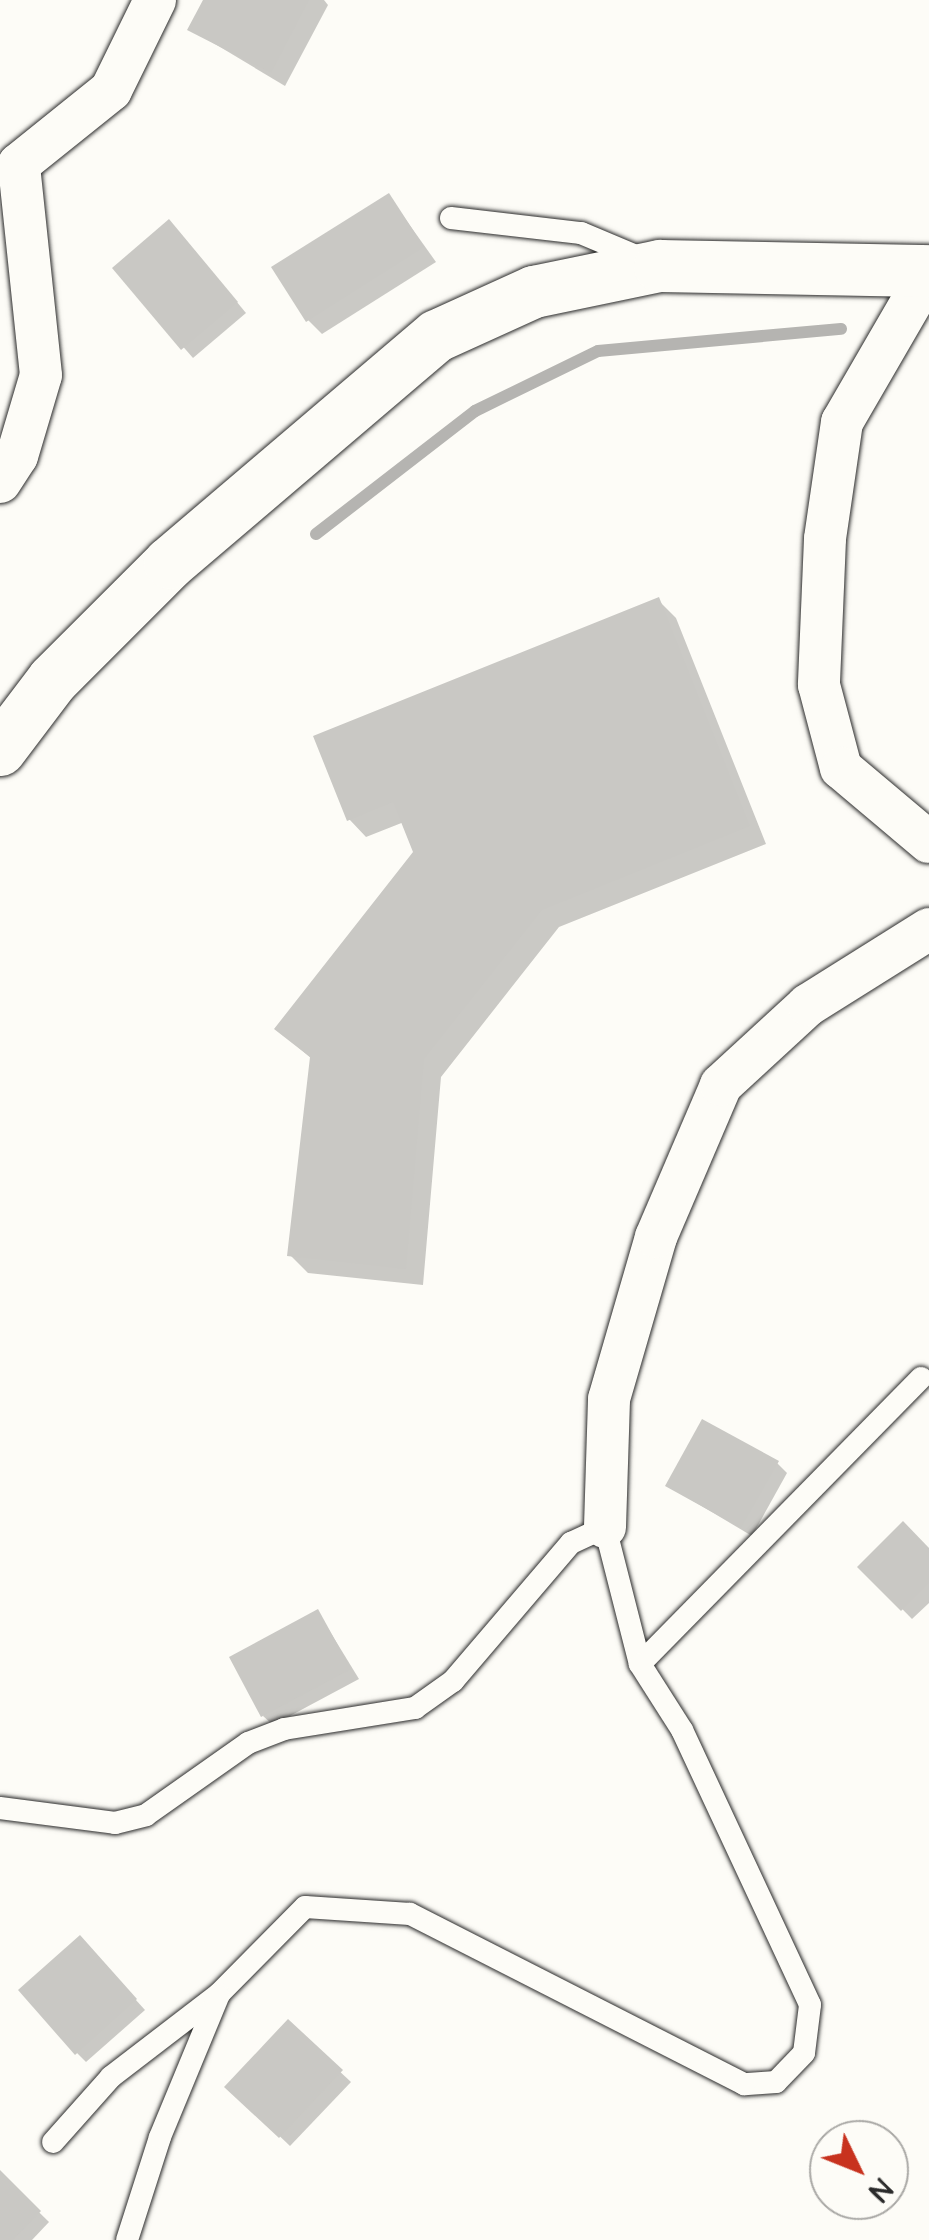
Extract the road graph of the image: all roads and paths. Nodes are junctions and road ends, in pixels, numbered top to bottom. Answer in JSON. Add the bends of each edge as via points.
{"nodes":[{"id":1,"x":156,"y":0,"type":"edge"},
{"id":2,"x":451,"y":218,"type":"dead end"},
{"id":3,"x":660,"y":266,"type":"junction"},
{"id":4,"x":929,"y":271,"type":"edge"},
{"id":5,"x":0,"y":482,"type":"edge"},
{"id":6,"x":0,"y":750,"type":"edge"},
{"id":7,"x":929,"y":842,"type":"edge"},
{"id":8,"x":929,"y":929,"type":"edge"},
{"id":9,"x":921,"y":1378,"type":"dead end"},
{"id":10,"x":604,"y":1527,"type":"junction"},
{"id":11,"x":640,"y":1664,"type":"junction"},
{"id":12,"x":0,"y":1808,"type":"edge"},
{"id":13,"x":219,"y":1994,"type":"junction"},
{"id":14,"x":53,"y":2142,"type":"dead end"},
{"id":15,"x":127,"y":2240,"type":"edge"}],
"edges":[{"from":1,"to":5,"type":"street","via":[[111,90],[19,164],[41,374],[17,456]]},
{"from":2,"to":3,"type":"lane","via":[[581,233]]},
{"from":3,"to":4,"type":"street"},
{"from":3,"to":6,"type":"street","via":[[534,292],[437,336],[170,563],[53,680]]},
{"from":4,"to":7,"type":"street","via":[[842,422],[825,538],[819,685],[841,768]]},
{"from":8,"to":10,"type":"street","via":[[808,1005],[721,1085],[656,1237],[609,1399]]},
{"from":9,"to":11,"type":"lane"},
{"from":10,"to":11,"type":"lane"},
{"from":10,"to":12,"type":"lane","via":[[571,1543],[453,1680],[416,1708],[284,1729],[248,1743],[146,1815],[130,1819]]},
{"from":11,"to":13,"type":"lane","via":[[682,1730],[810,2004],[804,2053],[776,2082],[744,2084],[410,1914],[305,1907]]},
{"from":13,"to":14,"type":"lane","via":[[111,2077]]},
{"from":13,"to":15,"type":"lane","via":[[160,2137]]}]}
